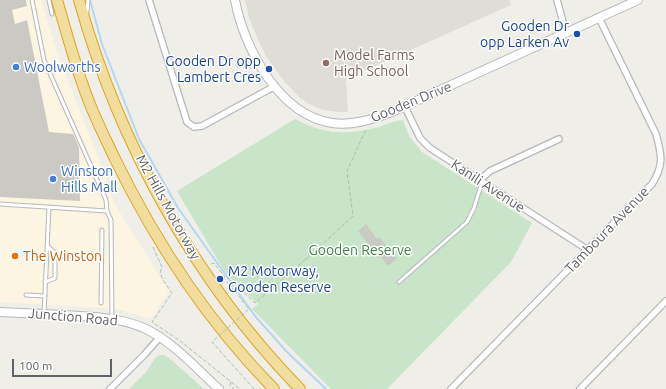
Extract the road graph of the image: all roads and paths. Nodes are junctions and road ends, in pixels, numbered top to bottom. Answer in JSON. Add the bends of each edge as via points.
{"nodes":[{"id":1,"x":32,"y":0,"type":"edge"},
{"id":2,"x":49,"y":0,"type":"edge"},
{"id":3,"x":58,"y":0,"type":"edge"},
{"id":4,"x":79,"y":0,"type":"edge"},
{"id":5,"x":88,"y":0,"type":"edge"},
{"id":6,"x":149,"y":0,"type":"edge"},
{"id":7,"x":235,"y":0,"type":"edge"},
{"id":8,"x":557,"y":0,"type":"edge"},
{"id":9,"x":638,"y":0,"type":"edge"},
{"id":10,"x":52,"y":14,"type":"dead end"},
{"id":11,"x":599,"y":18,"type":"junction"},
{"id":12,"x":85,"y":20,"type":"junction"},
{"id":13,"x":566,"y":33,"type":"junction"},
{"id":14,"x":275,"y":86,"type":"junction"},
{"id":15,"x":405,"y":107,"type":"junction"},
{"id":16,"x":366,"y":128,"type":"dead end"},
{"id":17,"x":559,"y":139,"type":"dead end"},
{"id":18,"x":481,"y":181,"type":"junction"},
{"id":19,"x":0,"y":204,"type":"edge"},
{"id":20,"x":49,"y":208,"type":"junction"},
{"id":21,"x":107,"y":211,"type":"junction"},
{"id":22,"x":102,"y":230,"type":"dead end"},
{"id":23,"x":152,"y":245,"type":"dead end"},
{"id":24,"x":47,"y":246,"type":"junction"},
{"id":25,"x":588,"y":250,"type":"junction"},
{"id":26,"x":210,"y":265,"type":"dead end"},
{"id":27,"x":225,"y":277,"type":"junction"},
{"id":28,"x":45,"y":282,"type":"junction"},
{"id":29,"x":399,"y":282,"type":"dead end"},
{"id":30,"x":26,"y":295,"type":"dead end"},
{"id":31,"x":45,"y":296,"type":"junction"},
{"id":32,"x":666,"y":301,"type":"edge"},
{"id":33,"x":101,"y":304,"type":"dead end"},
{"id":34,"x":0,"y":312,"type":"edge"},
{"id":35,"x":44,"y":314,"type":"junction"},
{"id":36,"x":112,"y":319,"type":"junction"},
{"id":37,"x":160,"y":337,"type":"junction"},
{"id":38,"x":232,"y":382,"type":"junction"},
{"id":39,"x":110,"y":389,"type":"edge"},
{"id":40,"x":219,"y":389,"type":"edge"},
{"id":41,"x":234,"y":389,"type":"edge"},
{"id":42,"x":240,"y":389,"type":"edge"},
{"id":43,"x":254,"y":389,"type":"edge"},
{"id":44,"x":274,"y":389,"type":"edge"},
{"id":45,"x":300,"y":389,"type":"edge"},
{"id":46,"x":451,"y":389,"type":"edge"},
{"id":47,"x":580,"y":389,"type":"edge"}],
"edges":[{"from":1,"to":21,"type":"lane","via":[[44,60],[106,200]]},
{"from":2,"to":10,"type":"lane"},
{"from":3,"to":44,"type":"highway","name":"M2 Hills Motorway","via":[[92,110],[143,213],[197,299],[227,338]]},
{"from":4,"to":12,"type":"highway","name":"M2 Hills Motorway"},
{"from":5,"to":12,"type":"lane"},
{"from":6,"to":14,"type":"street","via":[[187,122],[194,127],[202,126]]},
{"from":7,"to":14,"type":"street","name":"Gooden Drive","via":[[249,44],[258,63]]},
{"from":8,"to":13,"type":"street"},
{"from":9,"to":11,"type":"street","name":"Gooden Drive"},
{"from":11,"to":13,"type":"street","name":"Gooden Drive"},
{"from":11,"to":25,"type":"street","name":"Tamboura Avenue","via":[[656,134],[661,163],[659,174],[652,184]]},
{"from":12,"to":45,"type":"highway","name":"M2 Hills Motorway","via":[[128,135],[177,227],[226,302]]},
{"from":13,"to":15,"type":"street","name":"Gooden Drive"},
{"from":14,"to":15,"type":"street","name":"Gooden Drive","via":[[302,111],[334,123],[363,121]]},
{"from":15,"to":18,"type":"street","name":"Kanili Avenue","via":[[424,143]]},
{"from":16,"to":27,"type":"path","bridge":true,"via":[[348,171],[353,216],[255,303]]},
{"from":17,"to":18,"type":"street","via":[[490,171]]},
{"from":18,"to":25,"type":"street","name":"Kanili Avenue"},
{"from":18,"to":29,"type":"lane","via":[[474,208],[467,222]]},
{"from":19,"to":20,"type":"lane"},
{"from":20,"to":21,"type":"lane"},
{"from":20,"to":24,"type":"lane"},
{"from":21,"to":36,"type":"lane","via":[[111,220]]},
{"from":22,"to":33,"type":"lane"},
{"from":23,"to":38,"type":"path","via":[[162,267],[161,275],[172,293],[152,322]]},
{"from":24,"to":28,"type":"lane"},
{"from":24,"to":28,"type":"lane","via":[[55,253],[55,278]]},
{"from":25,"to":46,"type":"street","name":"Tamboura Avenue"},
{"from":26,"to":27,"type":"path","via":[[214,263]]},
{"from":27,"to":43,"type":"path","bridge":true,"via":[[249,309],[212,342]]},
{"from":28,"to":31,"type":"lane"},
{"from":30,"to":31,"type":"lane"},
{"from":31,"to":35,"type":"lane"},
{"from":32,"to":47,"type":"street"},
{"from":34,"to":35,"type":"street","name":"Junction Road"},
{"from":35,"to":36,"type":"street","name":"Junction Road"},
{"from":36,"to":37,"type":"street","name":"Junction Road","via":[[138,326]]},
{"from":37,"to":39,"type":"street"},
{"from":37,"to":40,"type":"street","name":"Junction Road"},
{"from":38,"to":41,"type":"path","via":[[230,385]]},
{"from":38,"to":42,"type":"path"}]}
